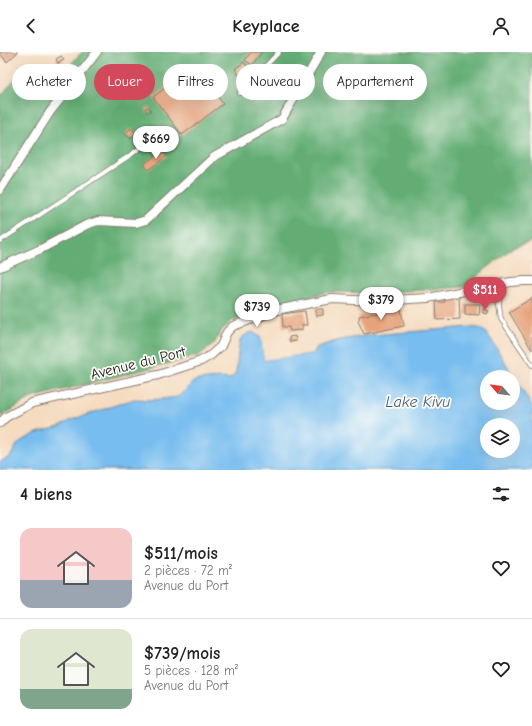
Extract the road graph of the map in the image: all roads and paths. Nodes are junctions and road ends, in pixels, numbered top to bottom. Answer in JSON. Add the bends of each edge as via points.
{"nodes":[{"id":1,"x":97,"y":52,"type":"edge"},
{"id":2,"x":279,"y":52,"type":"edge"},
{"id":3,"x":322,"y":52,"type":"edge"},
{"id":4,"x":267,"y":64,"type":"edge"},
{"id":5,"x":147,"y":142,"type":"dead end"},
{"id":6,"x":0,"y":190,"type":"edge"},
{"id":7,"x":0,"y":241,"type":"edge"},
{"id":8,"x":0,"y":267,"type":"edge"},
{"id":9,"x":532,"y":281,"type":"edge"},
{"id":10,"x":499,"y":285,"type":"junction"},
{"id":11,"x":532,"y":365,"type":"edge"},
{"id":12,"x":0,"y":422,"type":"edge"}],
"edges":[{"from":1,"to":6,"type":"street","via":[[50,112]]},
{"from":2,"to":4,"type":"lane"},
{"from":3,"to":8,"type":"street","via":[[282,118],[214,157],[146,220],[136,223],[98,221]]},
{"from":5,"to":7,"type":"lane"},
{"from":9,"to":10,"type":"street","name":"Avenue du Port"},
{"from":10,"to":11,"type":"lane","via":[[501,319]]},
{"from":10,"to":12,"type":"street","name":"Avenue du Port","via":[[428,298],[376,301],[332,299],[281,309],[233,326],[227,332],[221,346],[201,361],[158,375],[32,403]]}]}
